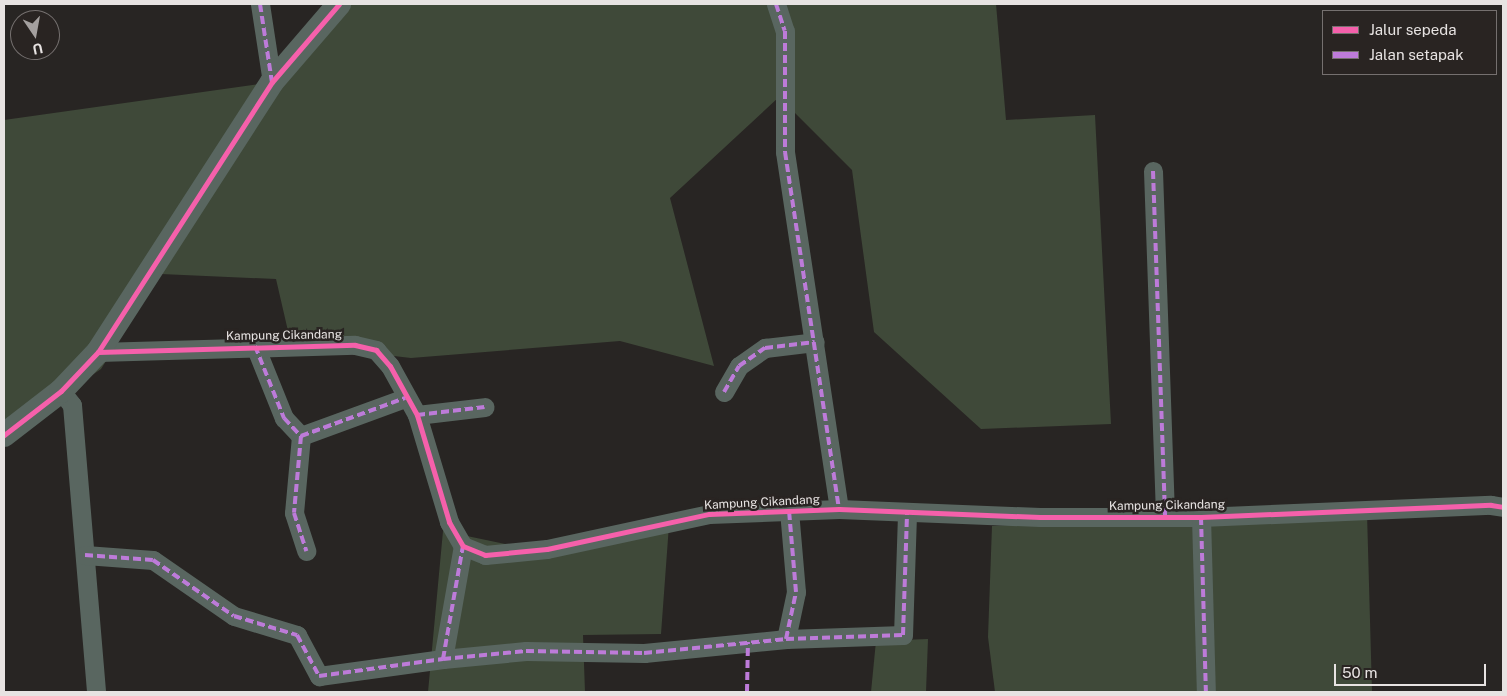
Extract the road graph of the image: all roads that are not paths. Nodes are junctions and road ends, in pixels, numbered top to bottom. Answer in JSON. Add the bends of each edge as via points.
{"nodes":[{"id":1,"x":260,"y":4,"type":"edge"},
{"id":2,"x":339,"y":4,"type":"edge"},
{"id":3,"x":776,"y":4,"type":"edge"},
{"id":4,"x":272,"y":82,"type":"junction"},
{"id":5,"x":1153,"y":170,"type":"dead end"},
{"id":6,"x":815,"y":342,"type":"junction"},
{"id":7,"x":255,"y":346,"type":"junction"},
{"id":8,"x":98,"y":352,"type":"junction"},
{"id":9,"x":61,"y":391,"type":"junction"},
{"id":10,"x":724,"y":392,"type":"dead end"},
{"id":11,"x":405,"y":398,"type":"junction"},
{"id":12,"x":485,"y":407,"type":"dead end"},
{"id":13,"x":417,"y":416,"type":"junction"},
{"id":14,"x":4,"y":434,"type":"edge"},
{"id":15,"x":301,"y":436,"type":"junction"},
{"id":16,"x":1503,"y":507,"type":"edge"},
{"id":17,"x":839,"y":509,"type":"junction"},
{"id":18,"x":789,"y":511,"type":"junction"},
{"id":19,"x":907,"y":513,"type":"junction"},
{"id":20,"x":1165,"y":516,"type":"junction"},
{"id":21,"x":1200,"y":516,"type":"junction"},
{"id":22,"x":464,"y":546,"type":"junction"},
{"id":23,"x":306,"y":551,"type":"dead end"},
{"id":24,"x":85,"y":555,"type":"junction"},
{"id":25,"x":786,"y":639,"type":"junction"},
{"id":26,"x":443,"y":659,"type":"junction"},
{"id":27,"x":96,"y":692,"type":"edge"},
{"id":28,"x":1206,"y":692,"type":"edge"}],
"edges":[{"from":1,"to":4,"type":"street"},
{"from":2,"to":4,"type":"street"},
{"from":3,"to":6,"type":"street","via":[[785,30],[785,152]]},
{"from":4,"to":8,"type":"street"},
{"from":5,"to":20,"type":"street"},
{"from":6,"to":10,"type":"street","via":[[765,348],[739,366]]},
{"from":6,"to":17,"type":"street"},
{"from":7,"to":8,"type":"street","name":"Kampung Cikandang"},
{"from":7,"to":11,"type":"street","name":"Kampung Cikandang","via":[[354,345],[376,350],[390,366]]},
{"from":7,"to":15,"type":"street","via":[[284,418]]},
{"from":8,"to":9,"type":"street"},
{"from":9,"to":14,"type":"street"},
{"from":9,"to":24,"type":"street","via":[[72,406]]},
{"from":11,"to":13,"type":"street","name":"Kampung Cikandang"},
{"from":11,"to":15,"type":"street"},
{"from":12,"to":13,"type":"street"},
{"from":13,"to":22,"type":"street","name":"Kampung Cikandang","via":[[449,522]]},
{"from":15,"to":23,"type":"street","via":[[294,513]]},
{"from":16,"to":21,"type":"street","name":"Kampung Cikandang"},
{"from":17,"to":18,"type":"street","name":"Kampung Cikandang"},
{"from":17,"to":19,"type":"street","name":"Kampung Cikandang"},
{"from":18,"to":22,"type":"street","name":"Kampung Cikandang","via":[[709,514],[529,551],[485,555]]},
{"from":18,"to":25,"type":"street","via":[[796,592]]},
{"from":19,"to":20,"type":"street","name":"Kampung Cikandang"},
{"from":19,"to":25,"type":"street","via":[[903,635]]},
{"from":20,"to":21,"type":"street","name":"Kampung Cikandang"},
{"from":21,"to":28,"type":"street"},
{"from":22,"to":26,"type":"street"},
{"from":24,"to":26,"type":"street","via":[[153,560],[234,616],[297,635],[319,676]]},
{"from":24,"to":27,"type":"street"},
{"from":25,"to":26,"type":"street","via":[[644,653],[526,651]]}]}
